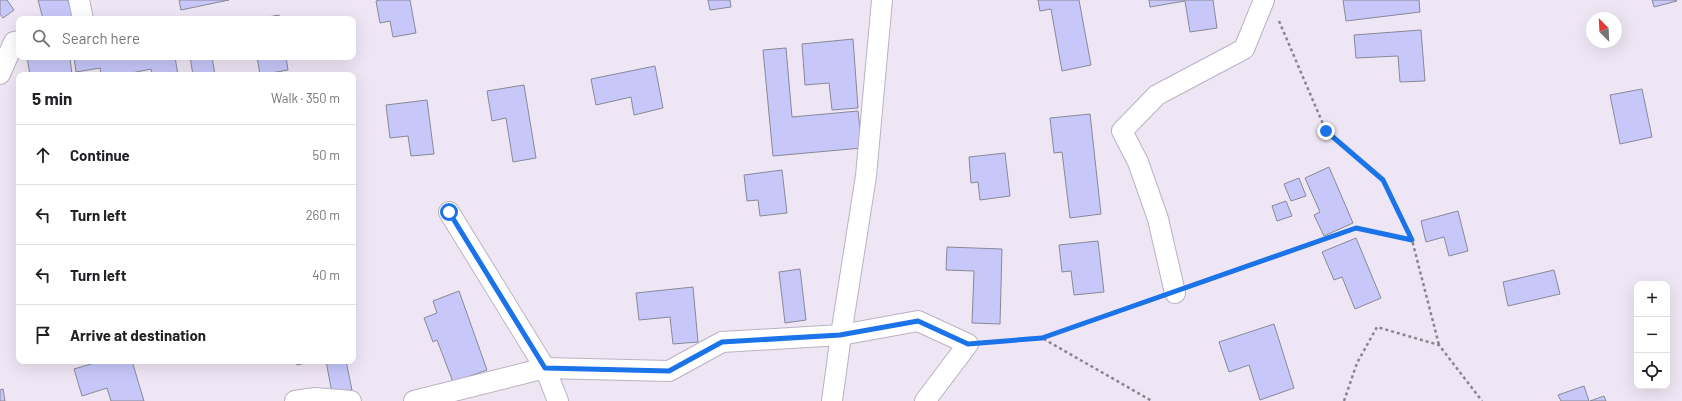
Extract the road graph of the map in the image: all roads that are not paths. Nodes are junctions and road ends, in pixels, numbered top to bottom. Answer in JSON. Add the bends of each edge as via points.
{"nodes":[{"id":1,"x":79,"y":0,"type":"edge"},
{"id":2,"x":882,"y":0,"type":"edge"},
{"id":3,"x":1270,"y":7,"type":"edge"},
{"id":4,"x":82,"y":16,"type":"edge"},
{"id":5,"x":11,"y":43,"type":"edge"},
{"id":6,"x":0,"y":74,"type":"edge"},
{"id":7,"x":449,"y":212,"type":"dead end"},
{"id":8,"x":1175,"y":293,"type":"road end"},
{"id":9,"x":840,"y":335,"type":"junction"},
{"id":10,"x":545,"y":368,"type":"junction"},
{"id":11,"x":295,"y":401,"type":"edge"},
{"id":12,"x":351,"y":401,"type":"edge"},
{"id":13,"x":414,"y":401,"type":"edge"},
{"id":14,"x":558,"y":401,"type":"edge"},
{"id":15,"x":832,"y":401,"type":"edge"},
{"id":16,"x":925,"y":401,"type":"edge"}],
"edges":[{"from":1,"to":4,"type":"street"},
{"from":2,"to":9,"type":"street","via":[[866,176]]},
{"from":3,"to":8,"type":"street","via":[[1244,49],[1157,95],[1122,131],[1138,162],[1158,219]]},
{"from":5,"to":6,"type":"street"},
{"from":7,"to":10,"type":"street"},
{"from":9,"to":10,"type":"street","via":[[722,342],[669,371]]},
{"from":9,"to":15,"type":"street"},
{"from":9,"to":16,"type":"street","via":[[918,321],[968,344]]},
{"from":10,"to":13,"type":"street"},
{"from":10,"to":14,"type":"street"},
{"from":11,"to":12,"type":"street","via":[[315,398]]}]}
